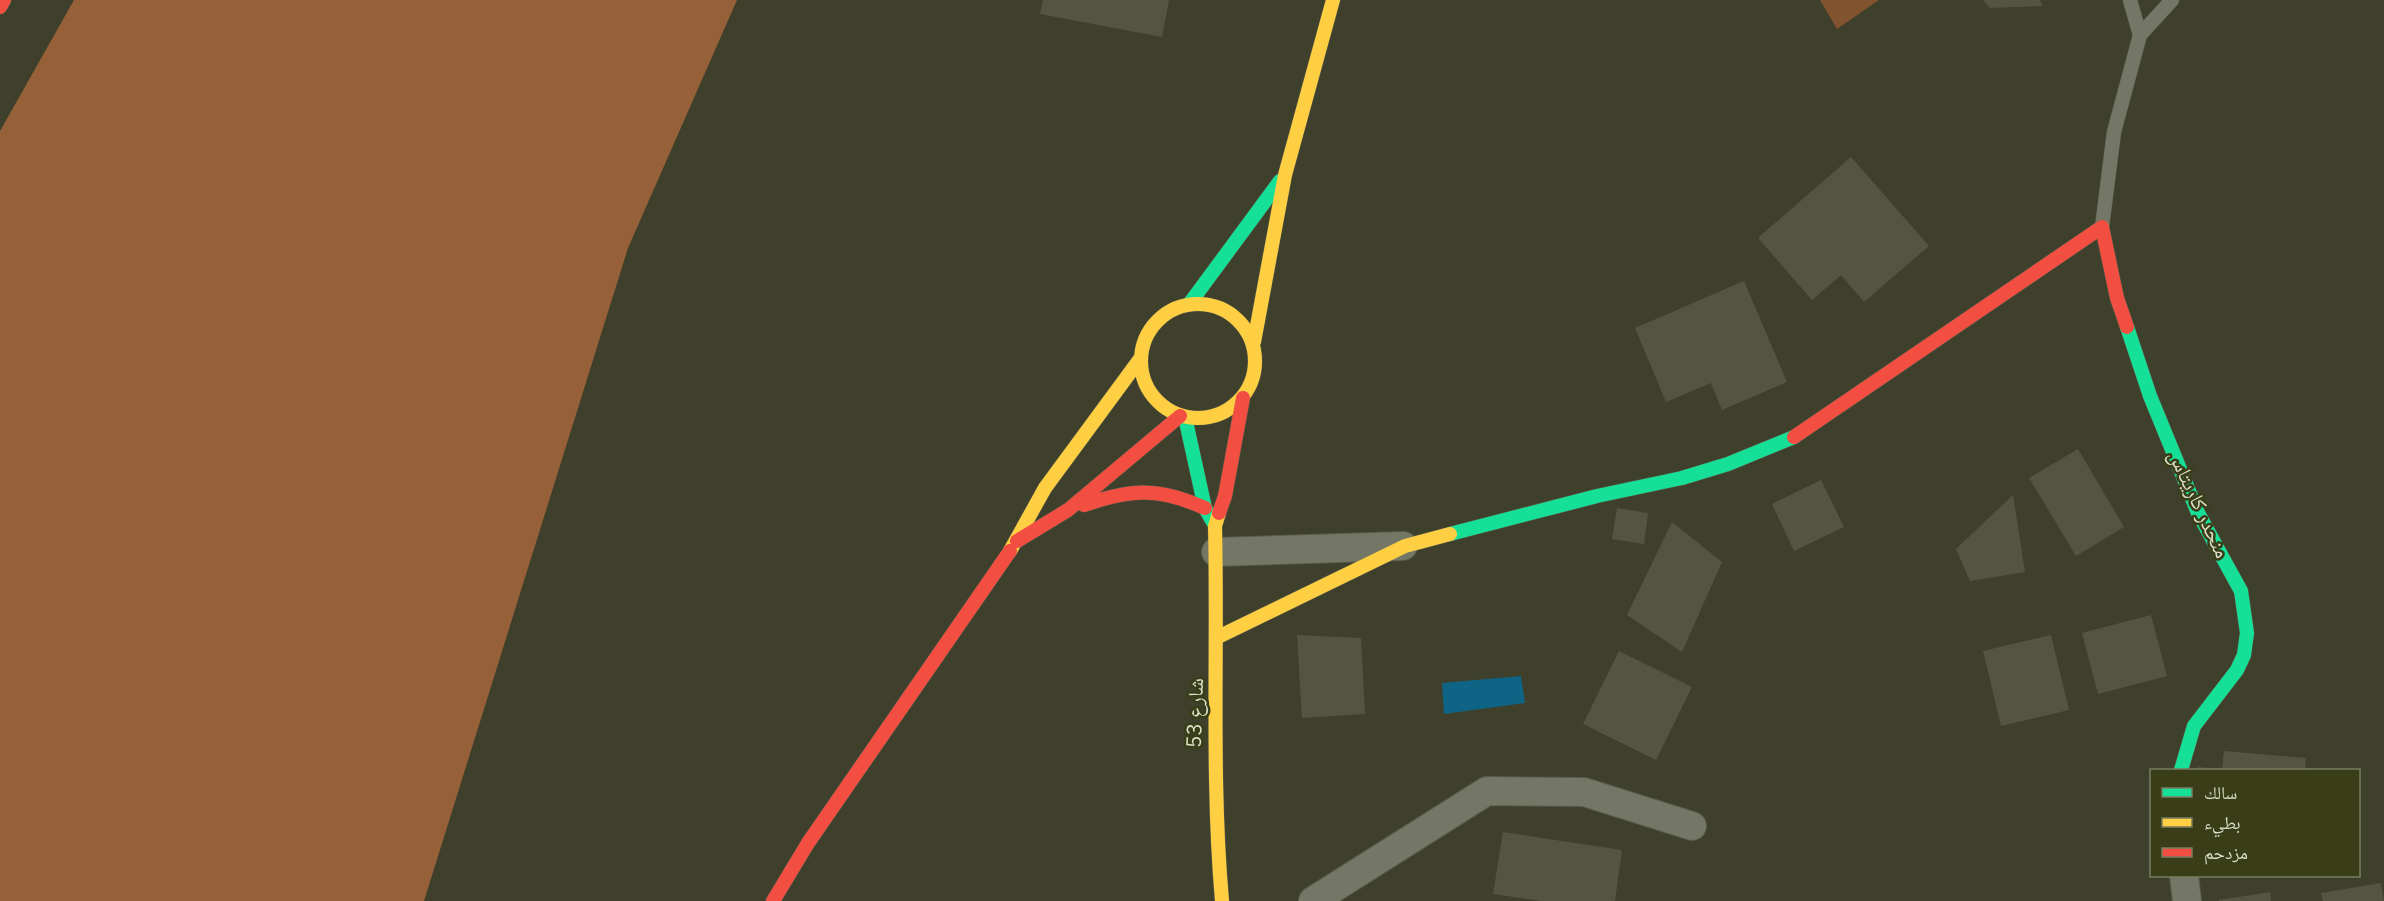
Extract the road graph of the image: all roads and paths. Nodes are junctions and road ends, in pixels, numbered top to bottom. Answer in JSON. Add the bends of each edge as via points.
{"nodes":[{"id":1,"x":4,"y":0,"type":"edge"},
{"id":2,"x":1333,"y":0,"type":"edge"},
{"id":3,"x":2130,"y":0,"type":"edge"},
{"id":4,"x":2172,"y":0,"type":"edge"},
{"id":5,"x":0,"y":7,"type":"edge"},
{"id":6,"x":2140,"y":35,"type":"junction"},
{"id":7,"x":1285,"y":175,"type":"junction"},
{"id":8,"x":2102,"y":227,"type":"junction"},
{"id":9,"x":1190,"y":303,"type":"junction"},
{"id":10,"x":1254,"y":342,"type":"junction"},
{"id":11,"x":1140,"y":359,"type":"junction"},
{"id":12,"x":1243,"y":398,"type":"junction"},
{"id":13,"x":1182,"y":416,"type":"junction"},
{"id":14,"x":1205,"y":508,"type":"junction"},
{"id":15,"x":1068,"y":510,"type":"junction"},
{"id":16,"x":1215,"y":539,"type":"junction"},
{"id":17,"x":1017,"y":541,"type":"junction"},
{"id":18,"x":1405,"y":546,"type":"junction"},
{"id":19,"x":1218,"y":637,"type":"junction"},
{"id":20,"x":2182,"y":769,"type":"edge"},
{"id":21,"x":1692,"y":826,"type":"dead end"},
{"id":22,"x":2184,"y":877,"type":"edge"},
{"id":23,"x":773,"y":901,"type":"edge"},
{"id":24,"x":1222,"y":901,"type":"edge"},
{"id":25,"x":1313,"y":901,"type":"edge"},
{"id":26,"x":2187,"y":901,"type":"edge"}],
"edges":[{"from":1,"to":5,"type":"street"},
{"from":2,"to":7,"type":"street"},
{"from":3,"to":6,"type":"lane"},
{"from":4,"to":6,"type":"lane"},
{"from":6,"to":8,"type":"lane","via":[[2114,132]]},
{"from":7,"to":9,"type":"street"},
{"from":7,"to":10,"type":"street"},
{"from":8,"to":18,"type":"street","via":[[1799,435],[1682,478]]},
{"from":8,"to":20,"type":"street","name":"منحدر كاريتاس","via":[[2117,298],[2150,396],[2198,513],[2241,591],[2247,633],[2244,655],[2194,726]]},
{"from":9,"to":10,"type":"street","via":[[1217,305],[1239,319]]},
{"from":9,"to":11,"type":"street","via":[[1165,313],[1147,333]]},
{"from":10,"to":12,"type":"street","via":[[1257,362],[1253,381]]},
{"from":11,"to":13,"type":"street","via":[[1145,383],[1158,403]]},
{"from":11,"to":17,"type":"street","via":[[1045,488]]},
{"from":12,"to":13,"type":"street","via":[[1226,412],[1206,418]]},
{"from":12,"to":16,"type":"street"},
{"from":13,"to":14,"type":"street"},
{"from":13,"to":15,"type":"street"},
{"from":14,"to":15,"type":"street","via":[[1172,493],[1140,490],[1122,491]]},
{"from":14,"to":16,"type":"street"},
{"from":15,"to":17,"type":"street"},
{"from":16,"to":18,"type":"street"},
{"from":16,"to":19,"type":"street","name":"شارع 53"},
{"from":17,"to":23,"type":"street","via":[[808,843]]},
{"from":18,"to":19,"type":"street"},
{"from":19,"to":24,"type":"street","name":"شارع 53","via":[[1214,753]]},
{"from":21,"to":25,"type":"street","via":[[1584,792],[1487,791]]},
{"from":22,"to":26,"type":"street"}]}
